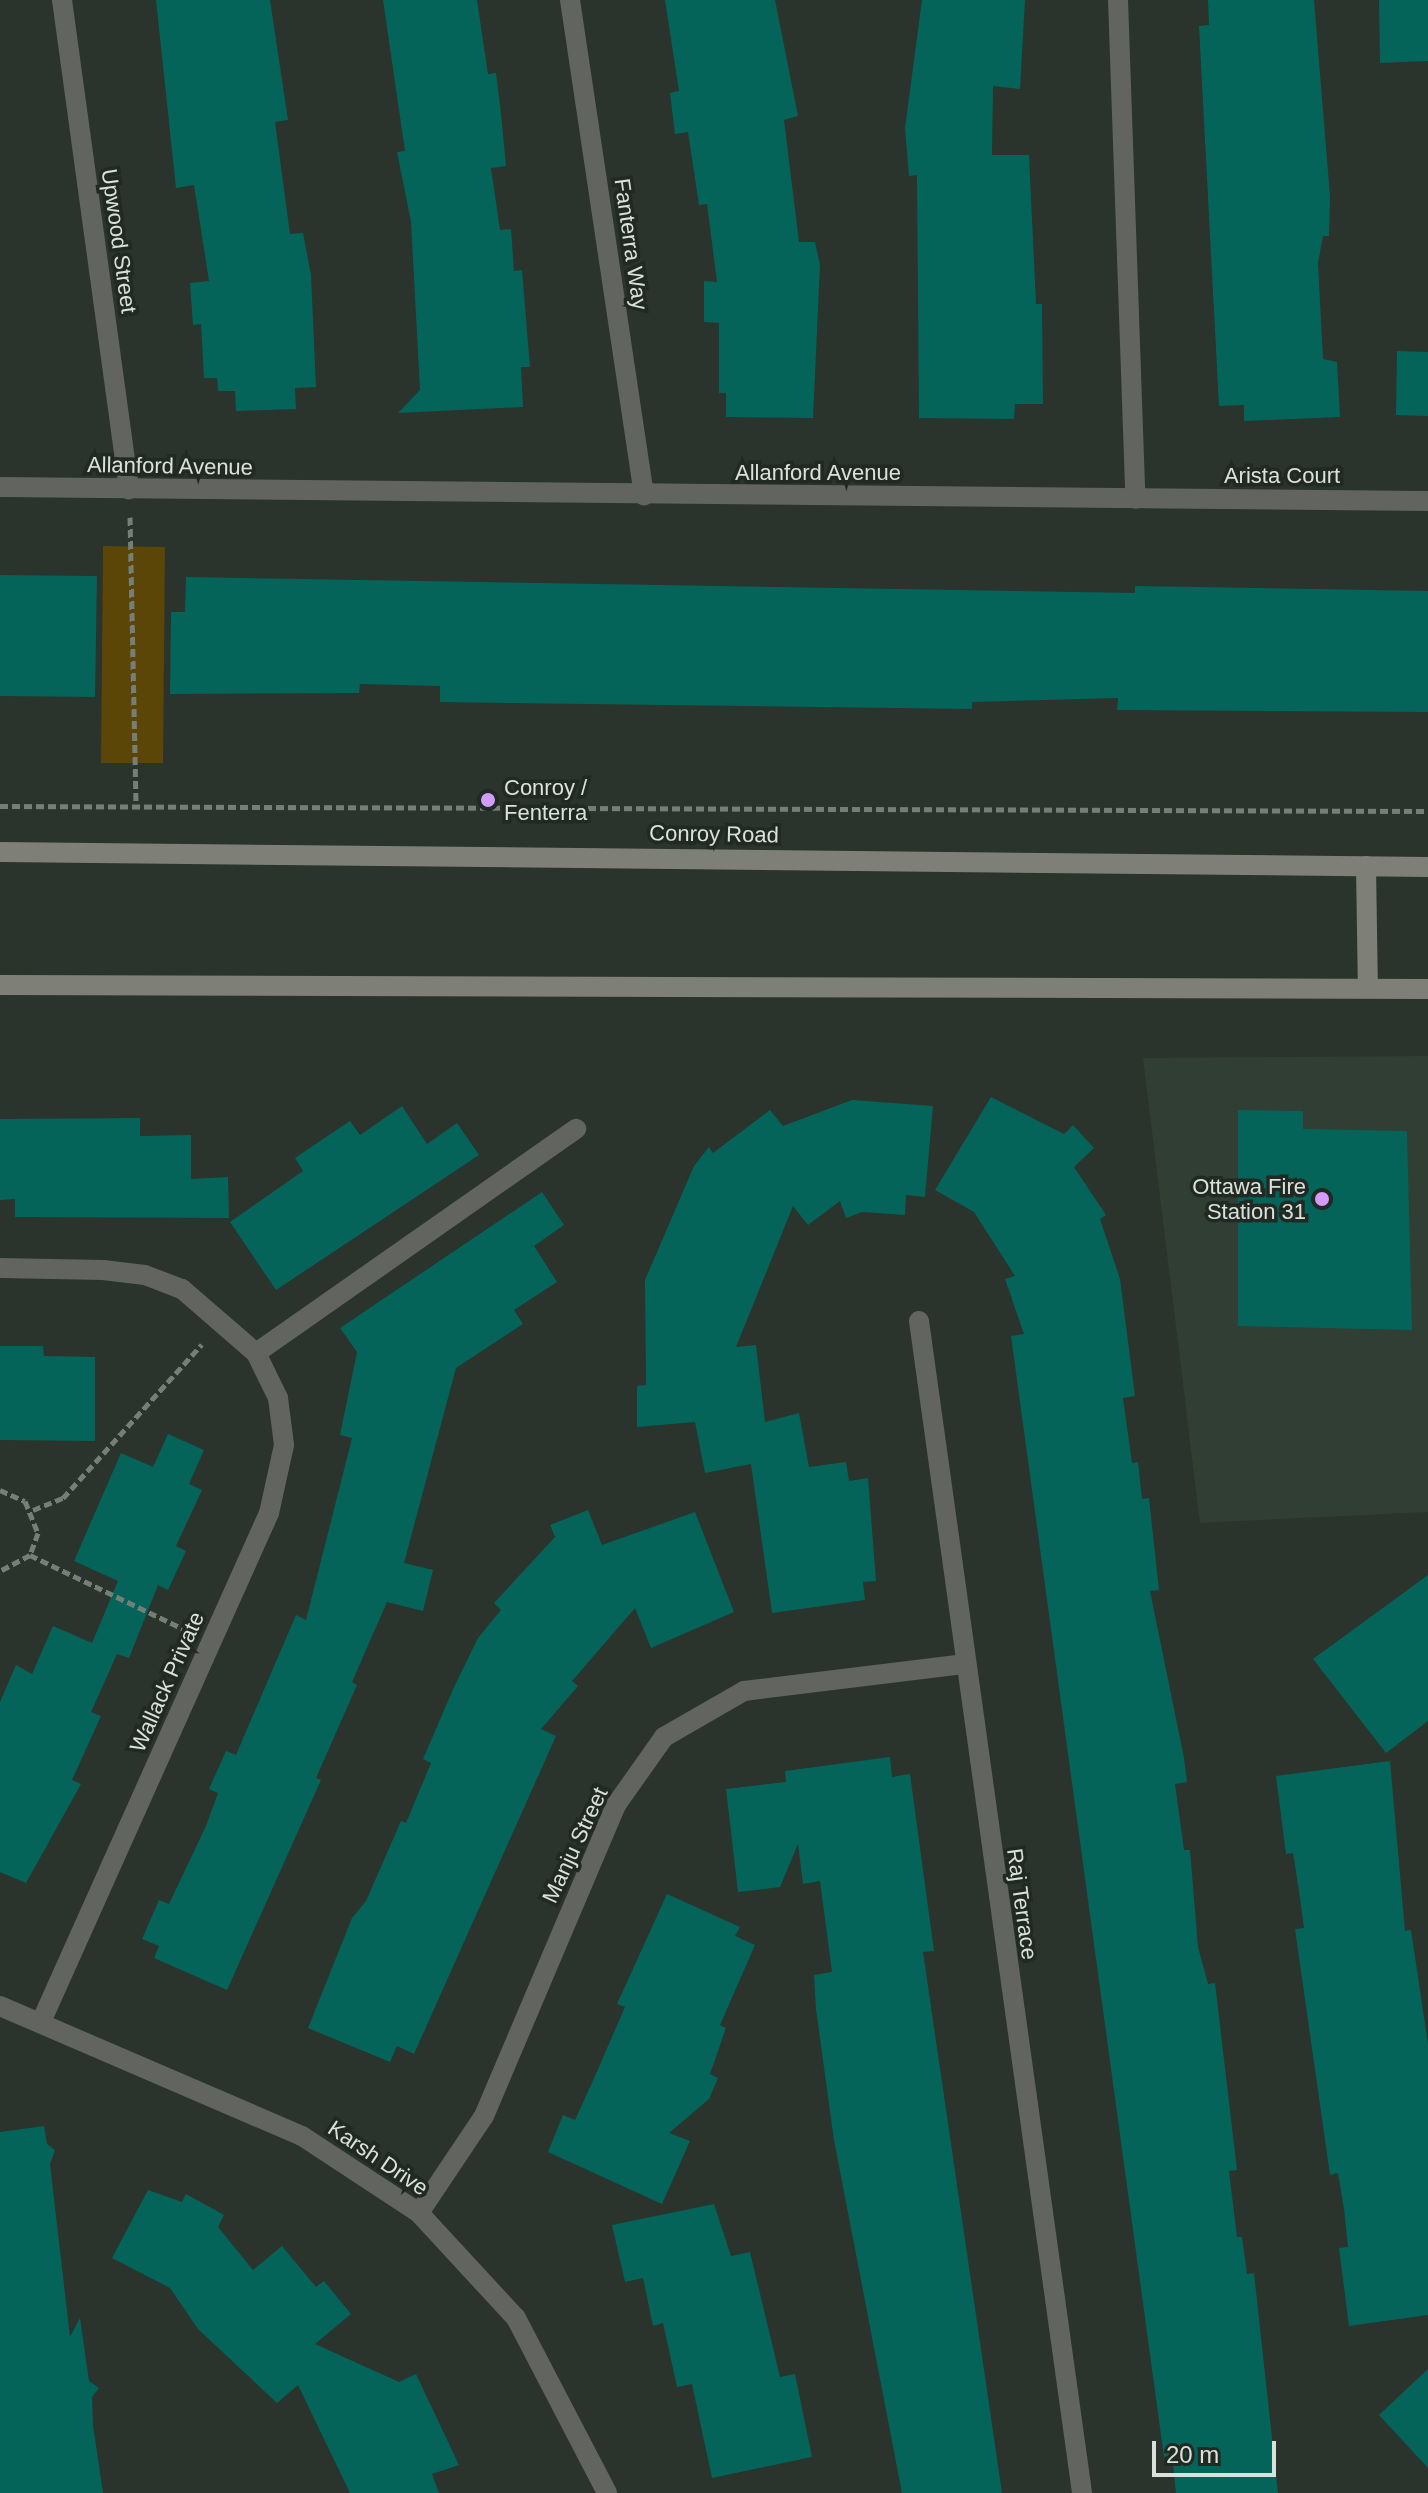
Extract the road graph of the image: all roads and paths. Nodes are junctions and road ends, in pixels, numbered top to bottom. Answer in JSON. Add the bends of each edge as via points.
{"nodes":[{"id":1,"x":62,"y":0,"type":"edge"},
{"id":2,"x":570,"y":0,"type":"edge"},
{"id":3,"x":1118,"y":0,"type":"edge"},
{"id":4,"x":0,"y":487,"type":"edge"},
{"id":5,"x":129,"y":489,"type":"junction"},
{"id":6,"x":644,"y":495,"type":"junction"},
{"id":7,"x":1135,"y":499,"type":"junction"},
{"id":8,"x":1428,"y":501,"type":"edge"},
{"id":9,"x":0,"y":806,"type":"edge"},
{"id":10,"x":136,"y":807,"type":"junction"},
{"id":11,"x":1428,"y":811,"type":"edge"},
{"id":12,"x":0,"y":852,"type":"edge"},
{"id":13,"x":1366,"y":866,"type":"junction"},
{"id":14,"x":1428,"y":867,"type":"edge"},
{"id":15,"x":0,"y":985,"type":"edge"},
{"id":16,"x":1368,"y":988,"type":"junction"},
{"id":17,"x":1428,"y":989,"type":"edge"},
{"id":18,"x":576,"y":1129,"type":"dead end"},
{"id":19,"x":0,"y":1268,"type":"edge"},
{"id":20,"x":919,"y":1321,"type":"dead end"},
{"id":21,"x":222,"y":1322,"type":"junction"},
{"id":22,"x":256,"y":1353,"type":"junction"},
{"id":23,"x":0,"y":1490,"type":"edge"},
{"id":24,"x":33,"y":1510,"type":"junction"},
{"id":25,"x":30,"y":1555,"type":"junction"},
{"id":26,"x":0,"y":1571,"type":"edge"},
{"id":27,"x":211,"y":1641,"type":"junction"},
{"id":28,"x":963,"y":1664,"type":"junction"},
{"id":29,"x":0,"y":2006,"type":"edge"},
{"id":30,"x":41,"y":2022,"type":"junction"},
{"id":31,"x":419,"y":2213,"type":"junction"},
{"id":32,"x":607,"y":2493,"type":"edge"},
{"id":33,"x":1082,"y":2493,"type":"edge"}],
"edges":[{"from":1,"to":5,"type":"street","name":"Upwood Street"},
{"from":2,"to":6,"type":"street","name":"Fanterra Way"},
{"from":3,"to":7,"type":"street"},
{"from":4,"to":5,"type":"street","name":"Allanford Avenue"},
{"from":5,"to":6,"type":"street","name":"Allanford Avenue"},
{"from":5,"to":10,"type":"path"},
{"from":6,"to":7,"type":"street","name":"Allanford Avenue"},
{"from":7,"to":8,"type":"street","name":"Arista Court"},
{"from":9,"to":10,"type":"path"},
{"from":10,"to":11,"type":"path"},
{"from":12,"to":13,"type":"main road","name":"Conroy Road"},
{"from":13,"to":14,"type":"main road","name":"Conroy Road"},
{"from":13,"to":16,"type":"main road"},
{"from":15,"to":16,"type":"main road"},
{"from":16,"to":17,"type":"main road"},
{"from":18,"to":22,"type":"street"},
{"from":19,"to":21,"type":"street","name":"Wallack Private","via":[[145,1275],[182,1289]]},
{"from":20,"to":28,"type":"street","name":"Raj Terrace"},
{"from":21,"to":22,"type":"street","name":"Wallack Private"},
{"from":21,"to":24,"type":"path","via":[[63,1498]]},
{"from":22,"to":27,"type":"street","name":"Wallack Private","via":[[278,1398],[284,1445],[269,1513]]},
{"from":23,"to":24,"type":"path"},
{"from":24,"to":25,"type":"path","via":[[38,1533]]},
{"from":25,"to":26,"type":"path"},
{"from":25,"to":27,"type":"path"},
{"from":27,"to":30,"type":"street","name":"Wallack Private"},
{"from":28,"to":31,"type":"street","name":"Manju Street","via":[[744,1691],[664,1737],[616,1805],[484,2116]]},
{"from":28,"to":33,"type":"street","name":"Raj Terrace"},
{"from":29,"to":30,"type":"street","name":"Karsh Drive"},
{"from":30,"to":31,"type":"street","name":"Karsh Drive","via":[[302,2136]]},
{"from":31,"to":32,"type":"street","name":"Karsh Drive","via":[[516,2318]]}]}
